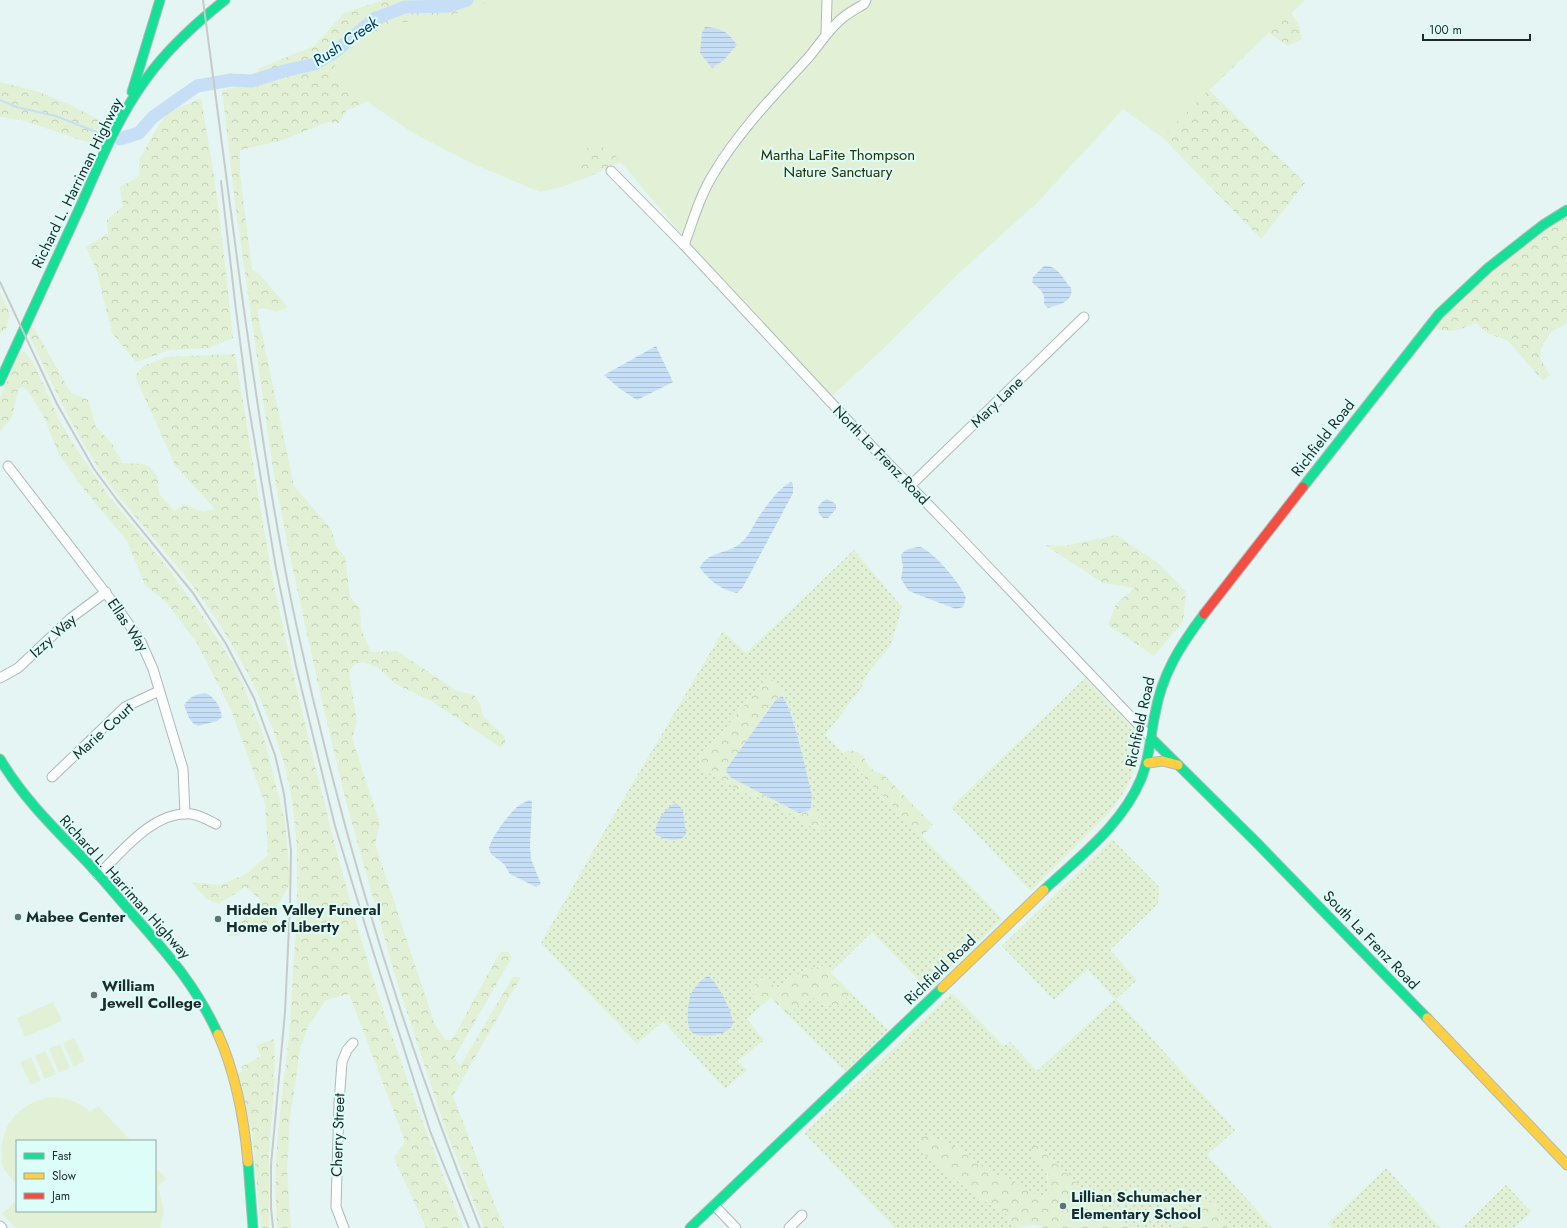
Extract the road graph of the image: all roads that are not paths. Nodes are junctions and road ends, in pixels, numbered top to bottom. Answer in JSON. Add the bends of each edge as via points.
{"nodes":[{"id":1,"x":160,"y":0,"type":"edge"},
{"id":2,"x":225,"y":0,"type":"edge"},
{"id":3,"x":827,"y":0,"type":"edge"},
{"id":4,"x":866,"y":0,"type":"edge"},
{"id":5,"x":826,"y":33,"type":"junction"},
{"id":6,"x":149,"y":40,"type":"junction"},
{"id":7,"x":163,"y":58,"type":"junction"},
{"id":8,"x":128,"y":107,"type":"junction"},
{"id":9,"x":611,"y":171,"type":"dead end"},
{"id":10,"x":1567,"y":210,"type":"edge"},
{"id":11,"x":684,"y":245,"type":"junction"},
{"id":12,"x":1084,"y":317,"type":"dead end"},
{"id":13,"x":1,"y":375,"type":"edge"},
{"id":14,"x":8,"y":466,"type":"dead end"},
{"id":15,"x":910,"y":486,"type":"junction"},
{"id":16,"x":106,"y":592,"type":"junction"},
{"id":17,"x":0,"y":678,"type":"edge"},
{"id":18,"x":159,"y":691,"type":"junction"},
{"id":19,"x":1151,"y":738,"type":"junction"},
{"id":20,"x":0,"y":760,"type":"edge"},
{"id":21,"x":1148,"y":763,"type":"junction"},
{"id":22,"x":1179,"y":766,"type":"junction"},
{"id":23,"x":52,"y":777,"type":"dead end"},
{"id":24,"x":185,"y":814,"type":"junction"},
{"id":25,"x":216,"y":824,"type":"dead end"},
{"id":26,"x":98,"y":875,"type":"junction"},
{"id":27,"x":353,"y":1043,"type":"dead end"},
{"id":28,"x":1567,"y":1165,"type":"edge"},
{"id":29,"x":714,"y":1205,"type":"junction"},
{"id":30,"x":802,"y":1215,"type":"dead end"},
{"id":31,"x":253,"y":1228,"type":"edge"},
{"id":32,"x":344,"y":1228,"type":"edge"},
{"id":33,"x":690,"y":1228,"type":"edge"},
{"id":34,"x":736,"y":1228,"type":"edge"},
{"id":35,"x":788,"y":1228,"type":"edge"}],
"edges":[{"from":1,"to":6,"type":"street"},
{"from":2,"to":7,"type":"street","name":"Richard L. Harriman Highway","via":[[197,23]]},
{"from":3,"to":5,"type":"street"},
{"from":4,"to":5,"type":"street"},
{"from":5,"to":11,"type":"street","via":[[731,147],[701,197]]},
{"from":6,"to":7,"type":"street","via":[[153,50]]},
{"from":6,"to":8,"type":"street"},
{"from":7,"to":8,"type":"street","name":"Richard L. Harriman Highway"},
{"from":8,"to":13,"type":"street","name":"Richard L. Harriman Highway"},
{"from":9,"to":11,"type":"street","name":"North La Frenz Road"},
{"from":10,"to":19,"type":"street","name":"Richfield Road","via":[[1543,225],[1472,282],[1439,314],[1381,386],[1177,651],[1163,678]]},
{"from":11,"to":15,"type":"street","name":"North La Frenz Road"},
{"from":12,"to":15,"type":"street","name":"Mary Lane"},
{"from":14,"to":16,"type":"street","name":"Ellas Way"},
{"from":15,"to":19,"type":"street","name":"North La Frenz Road"},
{"from":16,"to":17,"type":"street","name":"Izzy Way","via":[[71,618],[18,668]]},
{"from":16,"to":18,"type":"street","name":"Ellas Way","via":[[149,656]]},
{"from":18,"to":23,"type":"street","name":"Marie Court","via":[[125,707]]},
{"from":18,"to":24,"type":"street","name":"Ellas Way","via":[[183,769]]},
{"from":19,"to":21,"type":"street","name":"Richfield Road"},
{"from":19,"to":22,"type":"street","name":"South La Frenz Road"},
{"from":20,"to":26,"type":"street","name":"Richard L. Harriman Highway","via":[[30,804]]},
{"from":21,"to":22,"type":"street","via":[[1163,762]]},
{"from":21,"to":29,"type":"street","name":"Richfield Road","via":[[1127,807],[1109,828]]},
{"from":22,"to":28,"type":"street","name":"South La Frenz Road","via":[[1344,931]]},
{"from":24,"to":25,"type":"street","via":[[200,816]]},
{"from":24,"to":26,"type":"street","via":[[150,826]]},
{"from":26,"to":31,"type":"street","name":"Richard L. Harriman Highway","via":[[175,961],[196,990],[219,1036],[236,1085],[245,1127]]},
{"from":27,"to":32,"type":"street","name":"Cherry Street","via":[[342,1062],[339,1103],[336,1207]]},
{"from":29,"to":33,"type":"street","name":"Richfield Road"},
{"from":29,"to":34,"type":"street"},
{"from":30,"to":35,"type":"street"}]}
